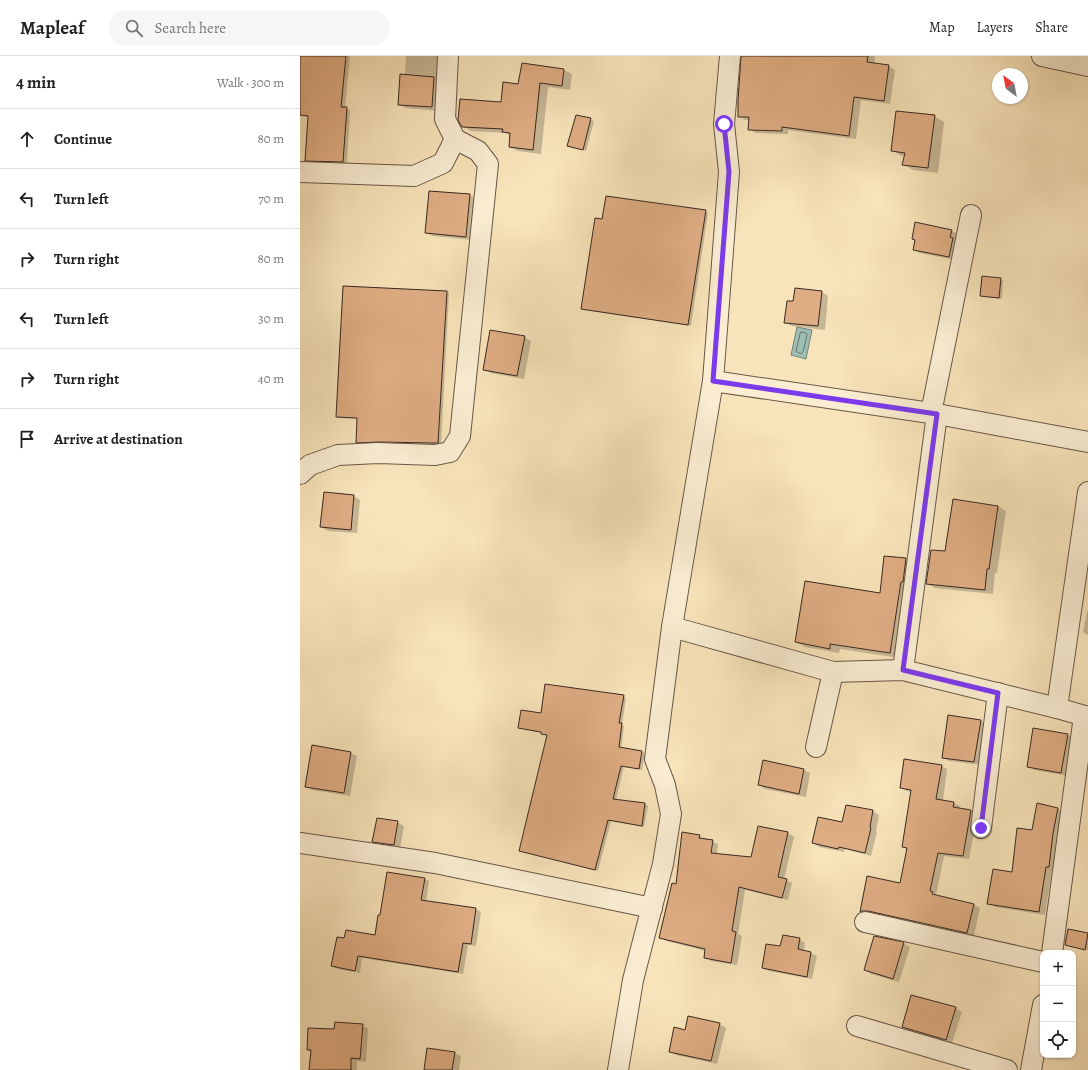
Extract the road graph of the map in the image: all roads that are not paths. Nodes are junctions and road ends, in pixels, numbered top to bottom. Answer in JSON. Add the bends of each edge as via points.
{"nodes":[{"id":1,"x":448,"y":56,"type":"edge"},
{"id":2,"x":730,"y":56,"type":"edge"},
{"id":3,"x":1042,"y":56,"type":"edge"},
{"id":4,"x":1088,"y":66,"type":"edge"},
{"id":5,"x":456,"y":139,"type":"junction"},
{"id":6,"x":300,"y":172,"type":"edge"},
{"id":7,"x":971,"y":215,"type":"dead end"},
{"id":8,"x":713,"y":381,"type":"junction"},
{"id":9,"x":934,"y":414,"type":"junction"},
{"id":10,"x":1088,"y":442,"type":"edge"},
{"id":11,"x":300,"y":474,"type":"edge"},
{"id":12,"x":1088,"y":492,"type":"edge"},
{"id":13,"x":672,"y":627,"type":"junction"},
{"id":14,"x":903,"y":670,"type":"junction"},
{"id":15,"x":833,"y":672,"type":"junction"},
{"id":16,"x":998,"y":693,"type":"junction"},
{"id":17,"x":1057,"y":708,"type":"junction"},
{"id":18,"x":1086,"y":717,"type":"edge"},
{"id":19,"x":816,"y":747,"type":"dead end"},
{"id":20,"x":981,"y":828,"type":"dead end"},
{"id":21,"x":300,"y":843,"type":"edge"},
{"id":22,"x":652,"y":908,"type":"junction"},
{"id":23,"x":865,"y":922,"type":"dead end"},
{"id":24,"x":1052,"y":950,"type":"edge"},
{"id":25,"x":1040,"y":961,"type":"edge"},
{"id":26,"x":1040,"y":1022,"type":"edge"},
{"id":27,"x":857,"y":1026,"type":"dead end"},
{"id":28,"x":618,"y":1070,"type":"edge"},
{"id":29,"x":1007,"y":1070,"type":"edge"},
{"id":30,"x":1031,"y":1070,"type":"edge"}],
"edges":[{"from":1,"to":5,"type":"street","via":[[445,119]]},
{"from":2,"to":8,"type":"street","via":[[724,124],[729,172]]},
{"from":3,"to":4,"type":"street"},
{"from":5,"to":6,"type":"street","via":[[443,163],[414,176]]},
{"from":5,"to":11,"type":"street","via":[[478,151],[488,164],[460,436],[450,452],[435,455],[378,453],[338,456],[310,465]]},
{"from":7,"to":9,"type":"street"},
{"from":8,"to":9,"type":"street"},
{"from":8,"to":13,"type":"street"},
{"from":9,"to":10,"type":"street"},
{"from":9,"to":14,"type":"street"},
{"from":12,"to":17,"type":"street"},
{"from":13,"to":15,"type":"street"},
{"from":13,"to":22,"type":"street","via":[[655,759],[672,814]]},
{"from":14,"to":15,"type":"street"},
{"from":14,"to":16,"type":"street"},
{"from":15,"to":19,"type":"street"},
{"from":16,"to":17,"type":"street"},
{"from":16,"to":20,"type":"street"},
{"from":17,"to":18,"type":"street"},
{"from":18,"to":24,"type":"street"},
{"from":21,"to":22,"type":"street","via":[[435,863]]},
{"from":22,"to":28,"type":"street","via":[[633,980]]},
{"from":23,"to":25,"type":"street"},
{"from":26,"to":30,"type":"street"},
{"from":27,"to":29,"type":"street"}]}
